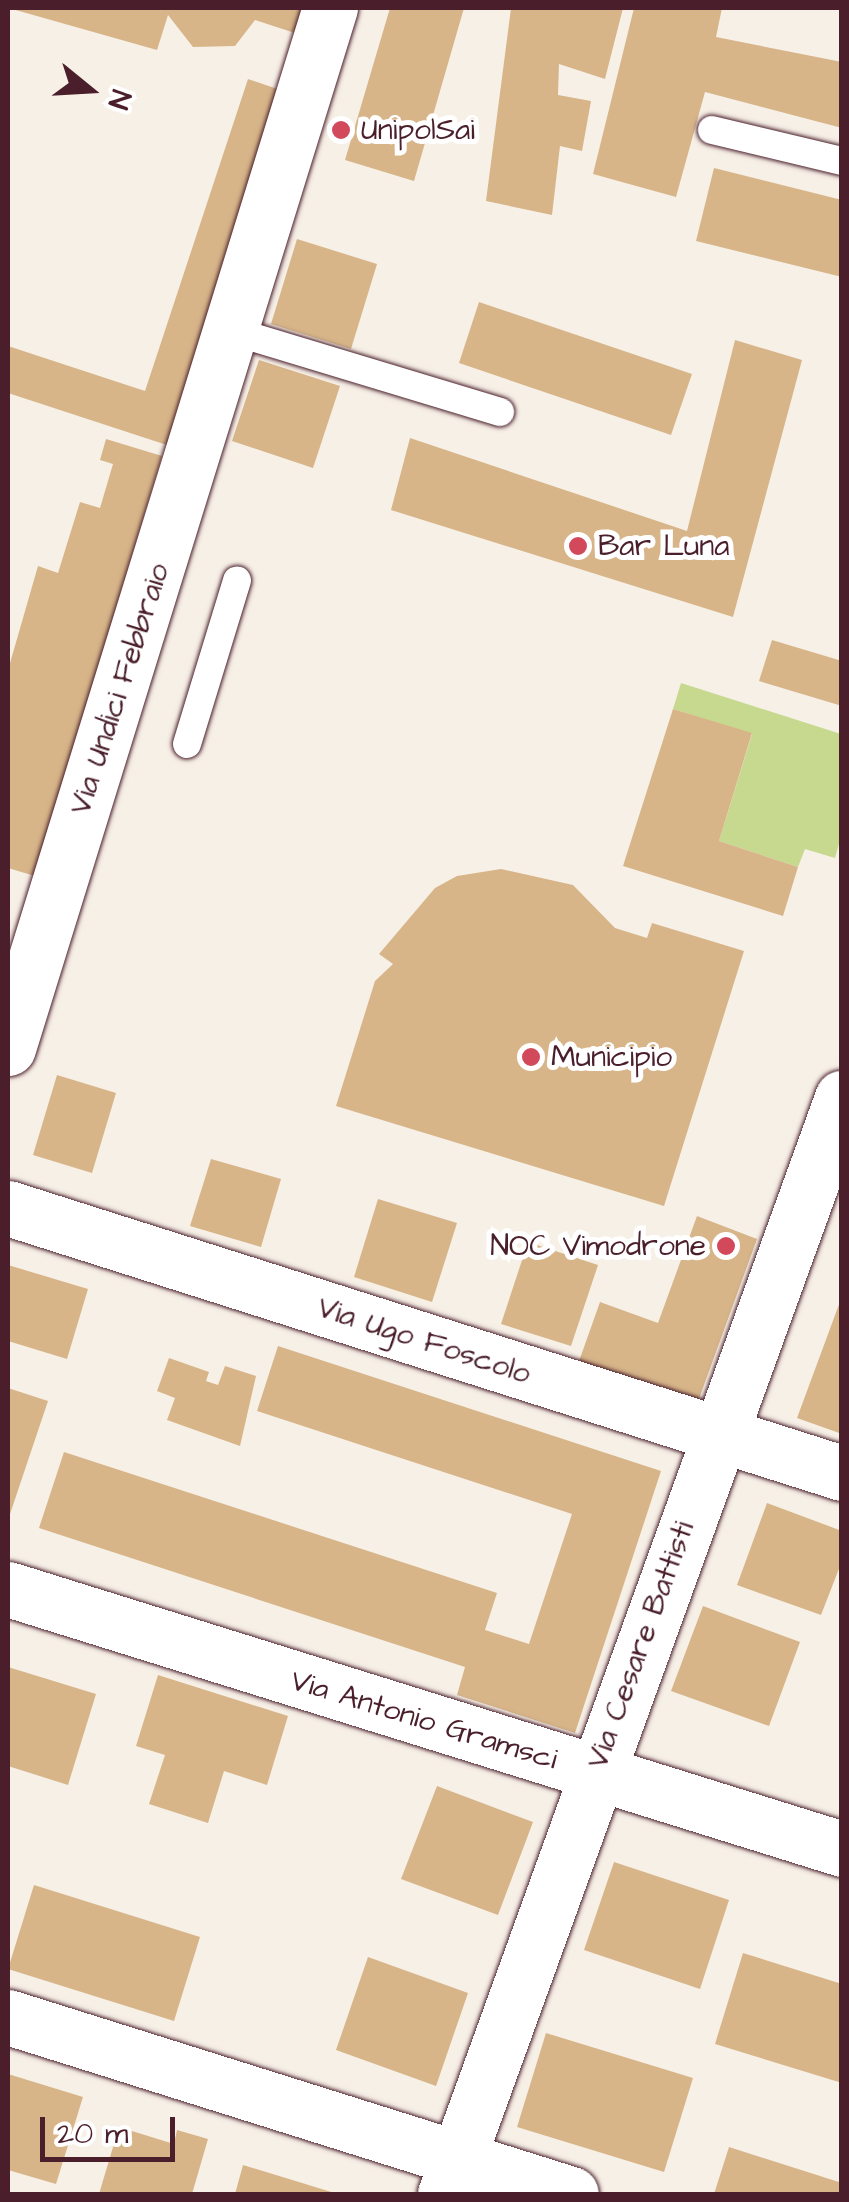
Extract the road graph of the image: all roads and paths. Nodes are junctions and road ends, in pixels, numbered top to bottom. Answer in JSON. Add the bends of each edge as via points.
{"nodes":[{"id":1,"x":330,"y":8,"type":"edge"},
{"id":2,"x":712,"y":130,"type":"dead end"},
{"id":3,"x":842,"y":160,"type":"edge"},
{"id":4,"x":232,"y":330,"type":"junction"},
{"id":5,"x":500,"y":412,"type":"dead end"},
{"id":6,"x":237,"y":580,"type":"dead end"},
{"id":7,"x":187,"y":744,"type":"dead end"},
{"id":8,"x":28,"y":911,"type":"edge"},
{"id":9,"x":8,"y":1048,"type":"edge"},
{"id":10,"x":842,"y":1098,"type":"edge"},
{"id":11,"x":8,"y":1208,"type":"edge"},
{"id":12,"x":716,"y":1434,"type":"junction"},
{"id":13,"x":842,"y":1473,"type":"edge"},
{"id":14,"x":8,"y":1589,"type":"edge"},
{"id":15,"x":595,"y":1774,"type":"junction"},
{"id":16,"x":842,"y":1849,"type":"edge"},
{"id":17,"x":8,"y":2018,"type":"edge"},
{"id":18,"x":451,"y":2176,"type":"edge"},
{"id":19,"x":571,"y":2194,"type":"edge"}],
"edges":[{"from":1,"to":4,"type":"street","name":"Via Undici Febbraio"},
{"from":2,"to":3,"type":"lane"},
{"from":4,"to":5,"type":"lane"},
{"from":4,"to":8,"type":"street","name":"Via Undici Febbraio"},
{"from":6,"to":7,"type":"lane"},
{"from":8,"to":9,"type":"street","name":"Via Undici Febbraio"},
{"from":10,"to":12,"type":"street","name":"Via Cesare Battisti"},
{"from":11,"to":12,"type":"street","name":"Via Ugo Foscolo"},
{"from":12,"to":13,"type":"street","name":"Via Ugo Foscolo"},
{"from":12,"to":15,"type":"street","name":"Via Cesare Battisti"},
{"from":14,"to":15,"type":"street","name":"Via Antonio Gramsci"},
{"from":15,"to":16,"type":"street","name":"Via Antonio Gramsci"},
{"from":15,"to":18,"type":"street","name":"Via Cesare Battisti"},
{"from":17,"to":18,"type":"street"},
{"from":18,"to":19,"type":"street"}]}
